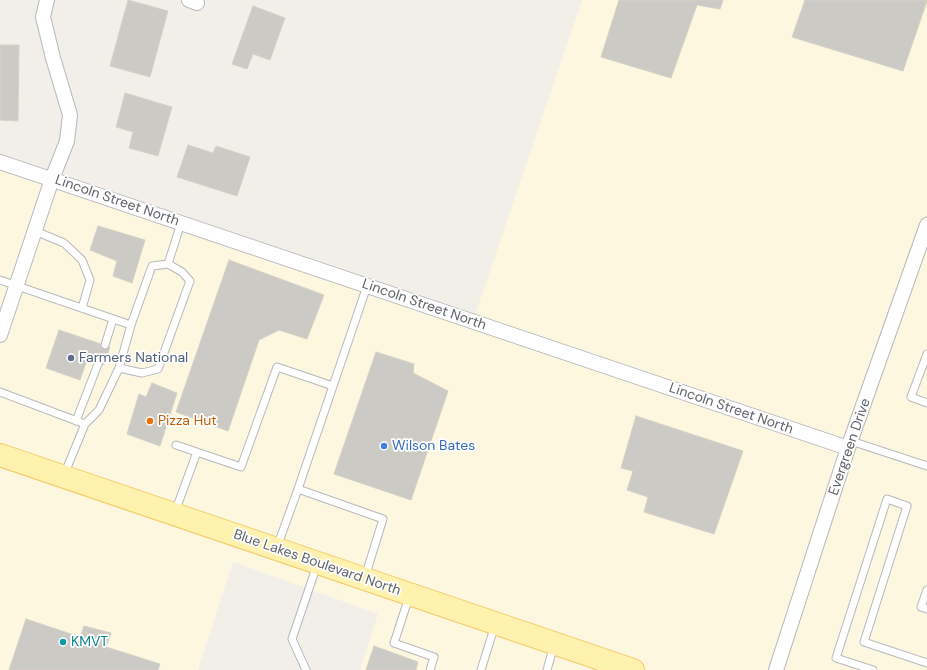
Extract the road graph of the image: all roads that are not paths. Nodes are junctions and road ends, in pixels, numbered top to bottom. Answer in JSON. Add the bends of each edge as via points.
{"nodes":[{"id":1,"x":47,"y":0,"type":"edge"},
{"id":2,"x":0,"y":162,"type":"edge"},
{"id":3,"x":52,"y":179,"type":"junction"},
{"id":4,"x":181,"y":223,"type":"junction"},
{"id":5,"x":927,"y":225,"type":"edge"},
{"id":6,"x":34,"y":231,"type":"junction"},
{"id":7,"x":168,"y":264,"type":"junction"},
{"id":8,"x":0,"y":280,"type":"edge"},
{"id":9,"x":17,"y":286,"type":"junction"},
{"id":10,"x":368,"y":286,"type":"junction"},
{"id":11,"x":82,"y":308,"type":"junction"},
{"id":12,"x":113,"y":319,"type":"junction"},
{"id":13,"x":131,"y":325,"type":"junction"},
{"id":14,"x":0,"y":335,"type":"edge"},
{"id":15,"x":104,"y":345,"type":"dead end"},
{"id":16,"x":927,"y":356,"type":"edge"},
{"id":17,"x":98,"y":364,"type":"dead end"},
{"id":18,"x":119,"y":368,"type":"junction"},
{"id":19,"x":333,"y":386,"type":"junction"},
{"id":20,"x":0,"y":392,"type":"edge"},
{"id":21,"x":927,"y":403,"type":"edge"},
{"id":22,"x":76,"y":421,"type":"junction"},
{"id":23,"x":85,"y":424,"type":"junction"},
{"id":24,"x":176,"y":445,"type":"dead end"},
{"id":25,"x":850,"y":445,"type":"junction"},
{"id":26,"x":197,"y":452,"type":"junction"},
{"id":27,"x":0,"y":455,"type":"edge"},
{"id":28,"x":927,"y":466,"type":"edge"},
{"id":29,"x":64,"y":477,"type":"junction"},
{"id":30,"x":298,"y":489,"type":"junction"},
{"id":31,"x":174,"y":514,"type":"junction"},
{"id":32,"x":277,"y":549,"type":"junction"},
{"id":33,"x":318,"y":563,"type":"junction"},
{"id":34,"x":364,"y":579,"type":"junction"},
{"id":35,"x":927,"y":590,"type":"edge"},
{"id":36,"x":410,"y":594,"type":"junction"},
{"id":37,"x":927,"y":609,"type":"edge"},
{"id":38,"x":496,"y":623,"type":"junction"},
{"id":39,"x":555,"y":643,"type":"junction"},
{"id":40,"x":927,"y":663,"type":"edge"},
{"id":41,"x":628,"y":669,"type":"edge"},
{"id":42,"x":306,"y":670,"type":"edge"},
{"id":43,"x":430,"y":670,"type":"edge"},
{"id":44,"x":481,"y":670,"type":"edge"},
{"id":45,"x":547,"y":670,"type":"edge"},
{"id":46,"x":776,"y":670,"type":"edge"},
{"id":47,"x":873,"y":670,"type":"edge"}],
"edges":[{"from":1,"to":3,"type":"street","via":[[43,18],[70,115],[68,141]]},
{"from":2,"to":3,"type":"street","name":"Lincoln Street North"},
{"from":3,"to":4,"type":"street","name":"Lincoln Street North"},
{"from":3,"to":6,"type":"street"},
{"from":4,"to":7,"type":"lane"},
{"from":4,"to":10,"type":"street","name":"Lincoln Street North"},
{"from":5,"to":25,"type":"street","name":"Evergreen Drive"},
{"from":6,"to":9,"type":"street"},
{"from":6,"to":11,"type":"lane","via":[[64,243],[82,260],[90,280]]},
{"from":7,"to":13,"type":"lane","via":[[152,266]]},
{"from":7,"to":18,"type":"lane","via":[[182,272],[190,281],[158,368],[142,373]]},
{"from":8,"to":9,"type":"lane"},
{"from":9,"to":11,"type":"lane"},
{"from":9,"to":14,"type":"street"},
{"from":10,"to":19,"type":"lane"},
{"from":10,"to":25,"type":"street","name":"Lincoln Street North"},
{"from":11,"to":12,"type":"lane"},
{"from":12,"to":13,"type":"lane"},
{"from":12,"to":15,"type":"lane"},
{"from":13,"to":18,"type":"lane"},
{"from":16,"to":21,"type":"lane","via":[[911,397]]},
{"from":17,"to":22,"type":"lane"},
{"from":18,"to":23,"type":"lane","via":[[99,410]]},
{"from":19,"to":26,"type":"lane","via":[[277,366],[241,467]]},
{"from":19,"to":30,"type":"lane"},
{"from":20,"to":22,"type":"lane"},
{"from":22,"to":23,"type":"lane"},
{"from":23,"to":29,"type":"lane"},
{"from":24,"to":26,"type":"lane"},
{"from":25,"to":28,"type":"lane"},
{"from":25,"to":46,"type":"street","name":"Evergreen Drive"},
{"from":26,"to":31,"type":"lane"},
{"from":27,"to":29,"type":"main road","name":"Blue Lakes Boulevard North"},
{"from":29,"to":31,"type":"main road","name":"Blue Lakes Boulevard North"},
{"from":30,"to":32,"type":"lane"},
{"from":30,"to":34,"type":"lane","via":[[383,519]]},
{"from":31,"to":32,"type":"main road","name":"Blue Lakes Boulevard North"},
{"from":32,"to":33,"type":"main road","name":"Blue Lakes Boulevard North"},
{"from":33,"to":34,"type":"main road","name":"Blue Lakes Boulevard North"},
{"from":33,"to":42,"type":"lane","via":[[292,639]]},
{"from":34,"to":36,"type":"main road","name":"Blue Lakes Boulevard North"},
{"from":35,"to":37,"type":"lane","via":[[921,607]]},
{"from":36,"to":38,"type":"main road","name":"Blue Lakes Boulevard North"},
{"from":36,"to":43,"type":"lane","via":[[394,643],[434,657]]},
{"from":38,"to":39,"type":"main road","name":"Blue Lakes Boulevard North"},
{"from":38,"to":44,"type":"lane"},
{"from":39,"to":41,"type":"main road","name":"Blue Lakes Boulevard North"},
{"from":39,"to":45,"type":"lane"},
{"from":40,"to":47,"type":"lane","via":[[864,642],[907,506],[887,499],[836,658]]}]}
